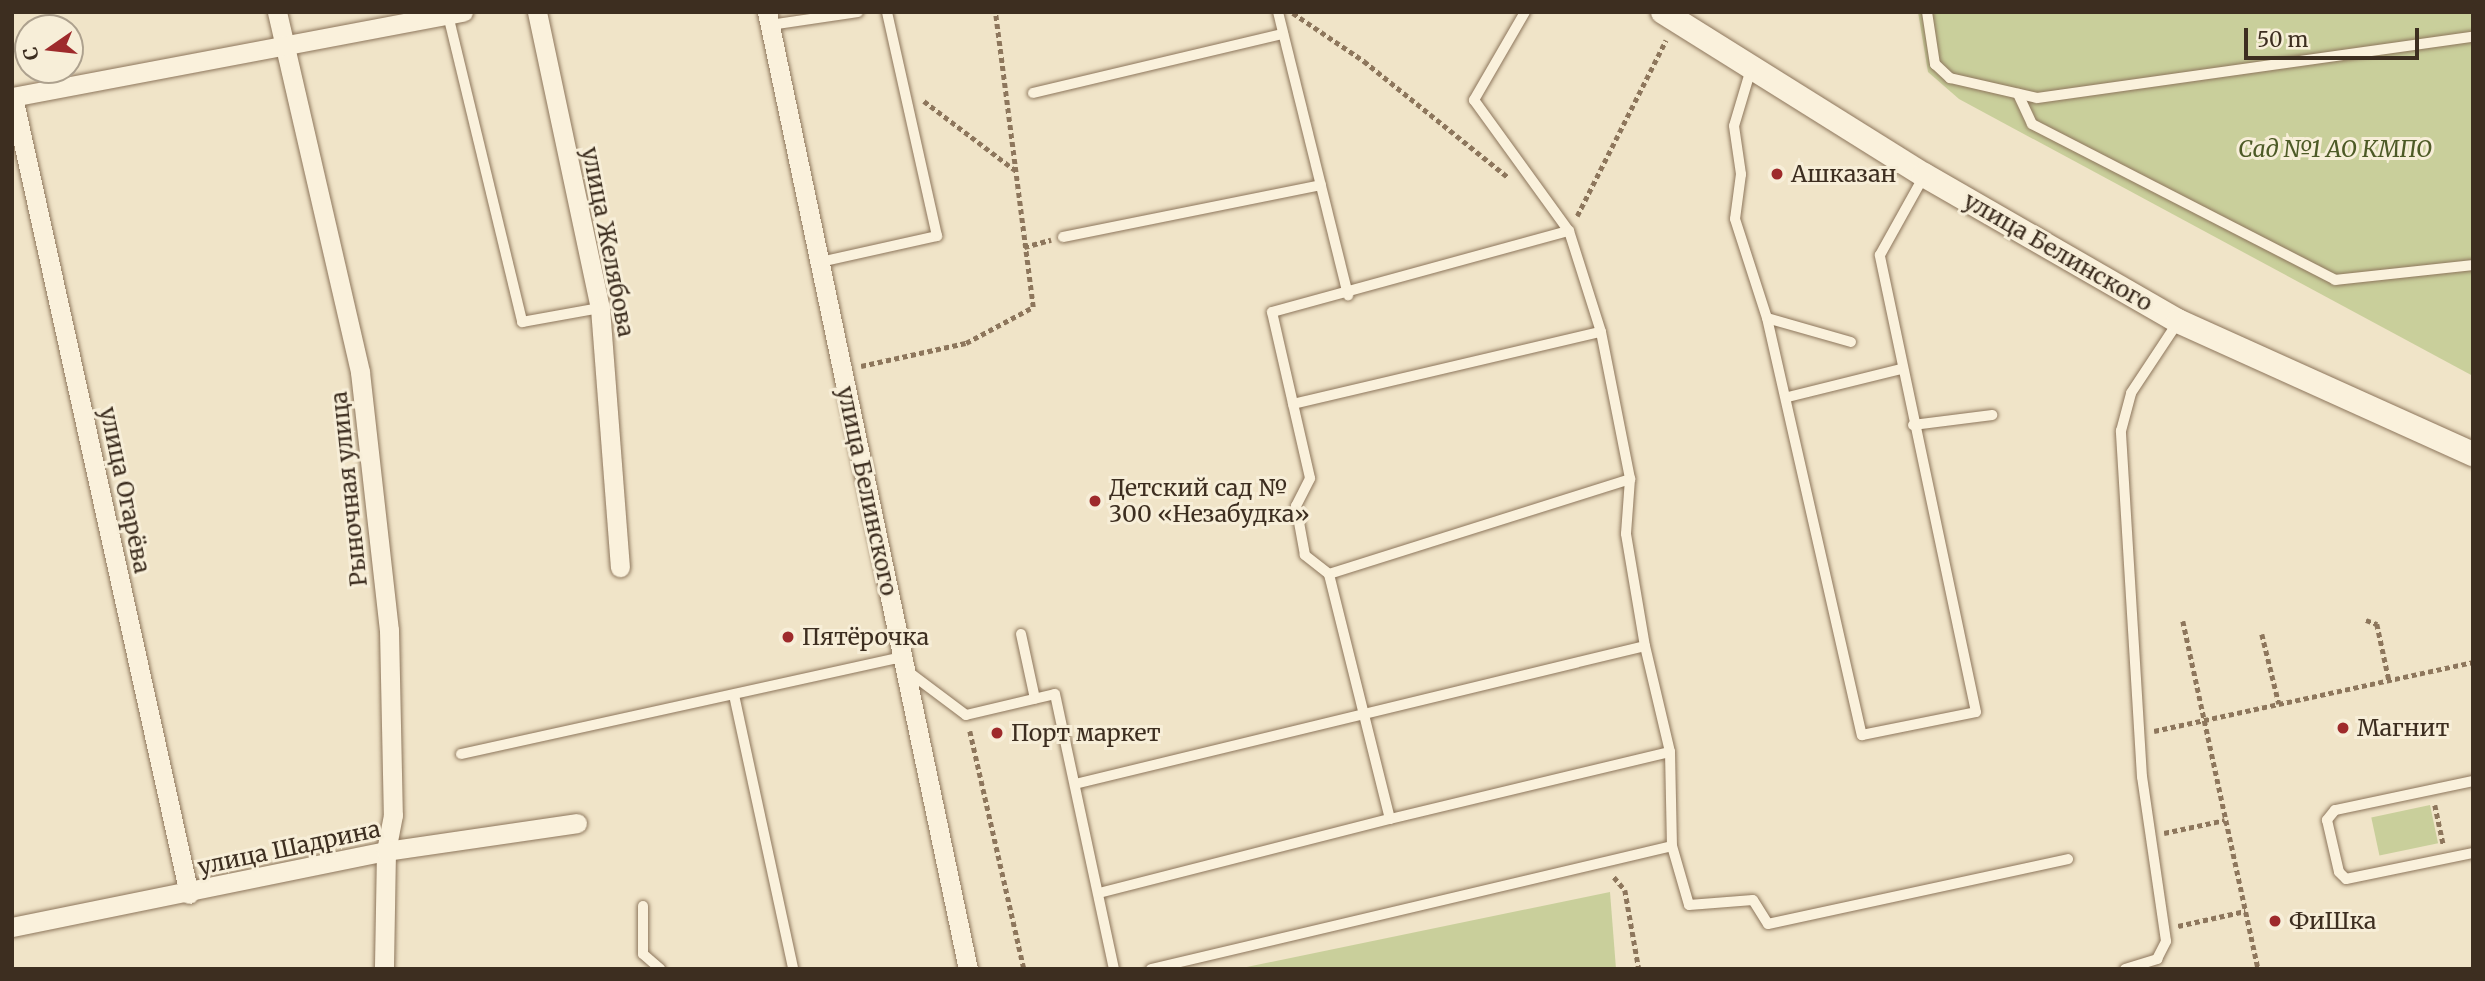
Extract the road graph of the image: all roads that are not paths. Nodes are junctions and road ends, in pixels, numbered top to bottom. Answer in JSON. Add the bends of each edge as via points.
{"nodes":[{"id":1,"x":277,"y":12,"type":"edge"},
{"id":2,"x":537,"y":12,"type":"edge"},
{"id":3,"x":858,"y":12,"type":"edge"},
{"id":4,"x":887,"y":12,"type":"edge"},
{"id":5,"x":1278,"y":12,"type":"edge"},
{"id":6,"x":1525,"y":12,"type":"edge"},
{"id":7,"x":1927,"y":12,"type":"edge"},
{"id":8,"x":456,"y":14,"type":"edge"},
{"id":9,"x":1669,"y":16,"type":"edge"},
{"id":10,"x":769,"y":19,"type":"edge"},
{"id":11,"x":1283,"y":34,"type":"junction"},
{"id":12,"x":2473,"y":37,"type":"edge"},
{"id":13,"x":283,"y":44,"type":"junction"},
{"id":14,"x":1752,"y":65,"type":"junction"},
{"id":15,"x":1033,"y":93,"type":"dead end"},
{"id":16,"x":2018,"y":94,"type":"junction"},
{"id":17,"x":13,"y":97,"type":"edge"},
{"id":18,"x":1924,"y":175,"type":"junction"},
{"id":19,"x":1321,"y":185,"type":"junction"},
{"id":20,"x":1569,"y":231,"type":"junction"},
{"id":21,"x":1063,"y":237,"type":"road end"},
{"id":22,"x":820,"y":262,"type":"junction"},
{"id":23,"x":2473,"y":265,"type":"edge"},
{"id":24,"x":1348,"y":295,"type":"junction"},
{"id":25,"x":600,"y":308,"type":"junction"},
{"id":26,"x":1767,"y":318,"type":"junction"},
{"id":27,"x":2178,"y":321,"type":"junction"},
{"id":28,"x":1601,"y":332,"type":"junction"},
{"id":29,"x":1851,"y":342,"type":"dead end"},
{"id":30,"x":1901,"y":369,"type":"junction"},
{"id":31,"x":1788,"y":397,"type":"junction"},
{"id":32,"x":1293,"y":404,"type":"junction"},
{"id":33,"x":1992,"y":415,"type":"dead end"},
{"id":34,"x":1913,"y":425,"type":"junction"},
{"id":35,"x":2473,"y":454,"type":"edge"},
{"id":36,"x":1630,"y":479,"type":"junction"},
{"id":37,"x":620,"y":567,"type":"dead end"},
{"id":38,"x":1329,"y":574,"type":"junction"},
{"id":39,"x":1021,"y":634,"type":"dead end"},
{"id":40,"x":1645,"y":646,"type":"junction"},
{"id":41,"x":904,"y":664,"type":"junction"},
{"id":42,"x":734,"y":695,"type":"junction"},
{"id":43,"x":1035,"y":699,"type":"junction"},
{"id":44,"x":1364,"y":715,"type":"junction"},
{"id":45,"x":1670,"y":752,"type":"junction"},
{"id":46,"x":461,"y":754,"type":"dead end"},
{"id":47,"x":2473,"y":780,"type":"edge"},
{"id":48,"x":1075,"y":784,"type":"junction"},
{"id":49,"x":1390,"y":819,"type":"junction"},
{"id":50,"x":577,"y":823,"type":"dead end"},
{"id":51,"x":1672,"y":846,"type":"junction"},
{"id":52,"x":386,"y":851,"type":"junction"},
{"id":53,"x":2473,"y":853,"type":"edge"},
{"id":54,"x":2068,"y":859,"type":"dead end"},
{"id":55,"x":1099,"y":893,"type":"junction"},
{"id":56,"x":189,"y":894,"type":"junction"},
{"id":57,"x":643,"y":906,"type":"dead end"},
{"id":58,"x":12,"y":928,"type":"edge"},
{"id":59,"x":384,"y":969,"type":"edge"},
{"id":60,"x":660,"y":969,"type":"edge"},
{"id":61,"x":793,"y":969,"type":"edge"},
{"id":62,"x":968,"y":969,"type":"edge"},
{"id":63,"x":1114,"y":969,"type":"edge"},
{"id":64,"x":1151,"y":969,"type":"edge"},
{"id":65,"x":2125,"y":969,"type":"edge"}],
"edges":[{"from":1,"to":13,"type":"street","name":"Рыночная улица"},
{"from":2,"to":25,"type":"street","name":"улица Желябова"},
{"from":3,"to":10,"type":"lane"},
{"from":4,"to":22,"type":"lane","via":[[937,236]]},
{"from":5,"to":11,"type":"lane"},
{"from":6,"to":20,"type":"lane","via":[[1474,100]]},
{"from":7,"to":16,"type":"lane","via":[[1935,64],[1950,78]]},
{"from":8,"to":13,"type":"street"},
{"from":8,"to":25,"type":"lane","via":[[522,322]]},
{"from":9,"to":14,"type":"street","name":"улица Белинского"},
{"from":10,"to":22,"type":"street","name":"улица Белинского"},
{"from":11,"to":15,"type":"lane"},
{"from":11,"to":19,"type":"lane"},
{"from":12,"to":16,"type":"lane","via":[[2037,98]]},
{"from":13,"to":17,"type":"street"},
{"from":13,"to":52,"type":"street","name":"Рыночная улица","via":[[360,372],[389,630],[393,815]]},
{"from":14,"to":18,"type":"street","name":"улица Белинского"},
{"from":14,"to":26,"type":"lane","via":[[1734,127],[1741,174],[1735,219]]},
{"from":16,"to":23,"type":"lane","via":[[2032,124],[2335,280]]},
{"from":17,"to":56,"type":"street","name":"улица Огарёва"},
{"from":18,"to":27,"type":"street","name":"улица Белинского"},
{"from":18,"to":30,"type":"lane","via":[[1880,255]]},
{"from":19,"to":21,"type":"lane"},
{"from":19,"to":24,"type":"lane"},
{"from":20,"to":24,"type":"lane"},
{"from":20,"to":28,"type":"lane"},
{"from":22,"to":41,"type":"street","name":"улица Белинского"},
{"from":24,"to":32,"type":"lane","via":[[1272,312]]},
{"from":25,"to":37,"type":"street","name":"улица Желябова"},
{"from":26,"to":29,"type":"lane"},
{"from":26,"to":31,"type":"lane"},
{"from":27,"to":35,"type":"street","name":"улица Белинского"},
{"from":27,"to":65,"type":"lane","via":[[2131,393],[2121,430],[2139,734],[2164,929],[2164,950],[2157,959]]},
{"from":28,"to":32,"type":"lane"},
{"from":28,"to":36,"type":"lane"},
{"from":30,"to":31,"type":"lane"},
{"from":30,"to":34,"type":"lane"},
{"from":31,"to":34,"type":"lane","via":[[1862,735],[1976,712]]},
{"from":32,"to":38,"type":"lane","via":[[1310,478],[1296,506],[1305,555]]},
{"from":33,"to":34,"type":"lane"},
{"from":36,"to":38,"type":"lane"},
{"from":36,"to":40,"type":"lane","via":[[1626,534]]},
{"from":38,"to":44,"type":"lane"},
{"from":39,"to":43,"type":"lane"},
{"from":40,"to":44,"type":"lane"},
{"from":40,"to":45,"type":"lane"},
{"from":41,"to":42,"type":"lane"},
{"from":41,"to":43,"type":"lane","via":[[966,715]]},
{"from":41,"to":62,"type":"street","name":"улица Белинского"},
{"from":42,"to":46,"type":"lane"},
{"from":42,"to":61,"type":"lane"},
{"from":43,"to":48,"type":"lane","via":[[1055,694]]},
{"from":44,"to":48,"type":"lane"},
{"from":44,"to":49,"type":"lane"},
{"from":45,"to":49,"type":"lane"},
{"from":45,"to":51,"type":"lane"},
{"from":47,"to":53,"type":"lane","via":[[2331,813],[2327,820],[2339,872],[2350,879]]},
{"from":48,"to":55,"type":"lane"},
{"from":49,"to":55,"type":"lane"},
{"from":50,"to":52,"type":"street","name":"улица Шадрина"},
{"from":51,"to":54,"type":"lane","via":[[1689,905],[1753,900],[1768,924]]},
{"from":51,"to":64,"type":"lane"},
{"from":52,"to":56,"type":"street","name":"улица Шадрина"},
{"from":52,"to":59,"type":"street","name":"Рыночная улица"},
{"from":55,"to":63,"type":"lane"},
{"from":56,"to":58,"type":"street","name":"улица Шадрина"},
{"from":57,"to":60,"type":"lane","via":[[643,954]]}]}
